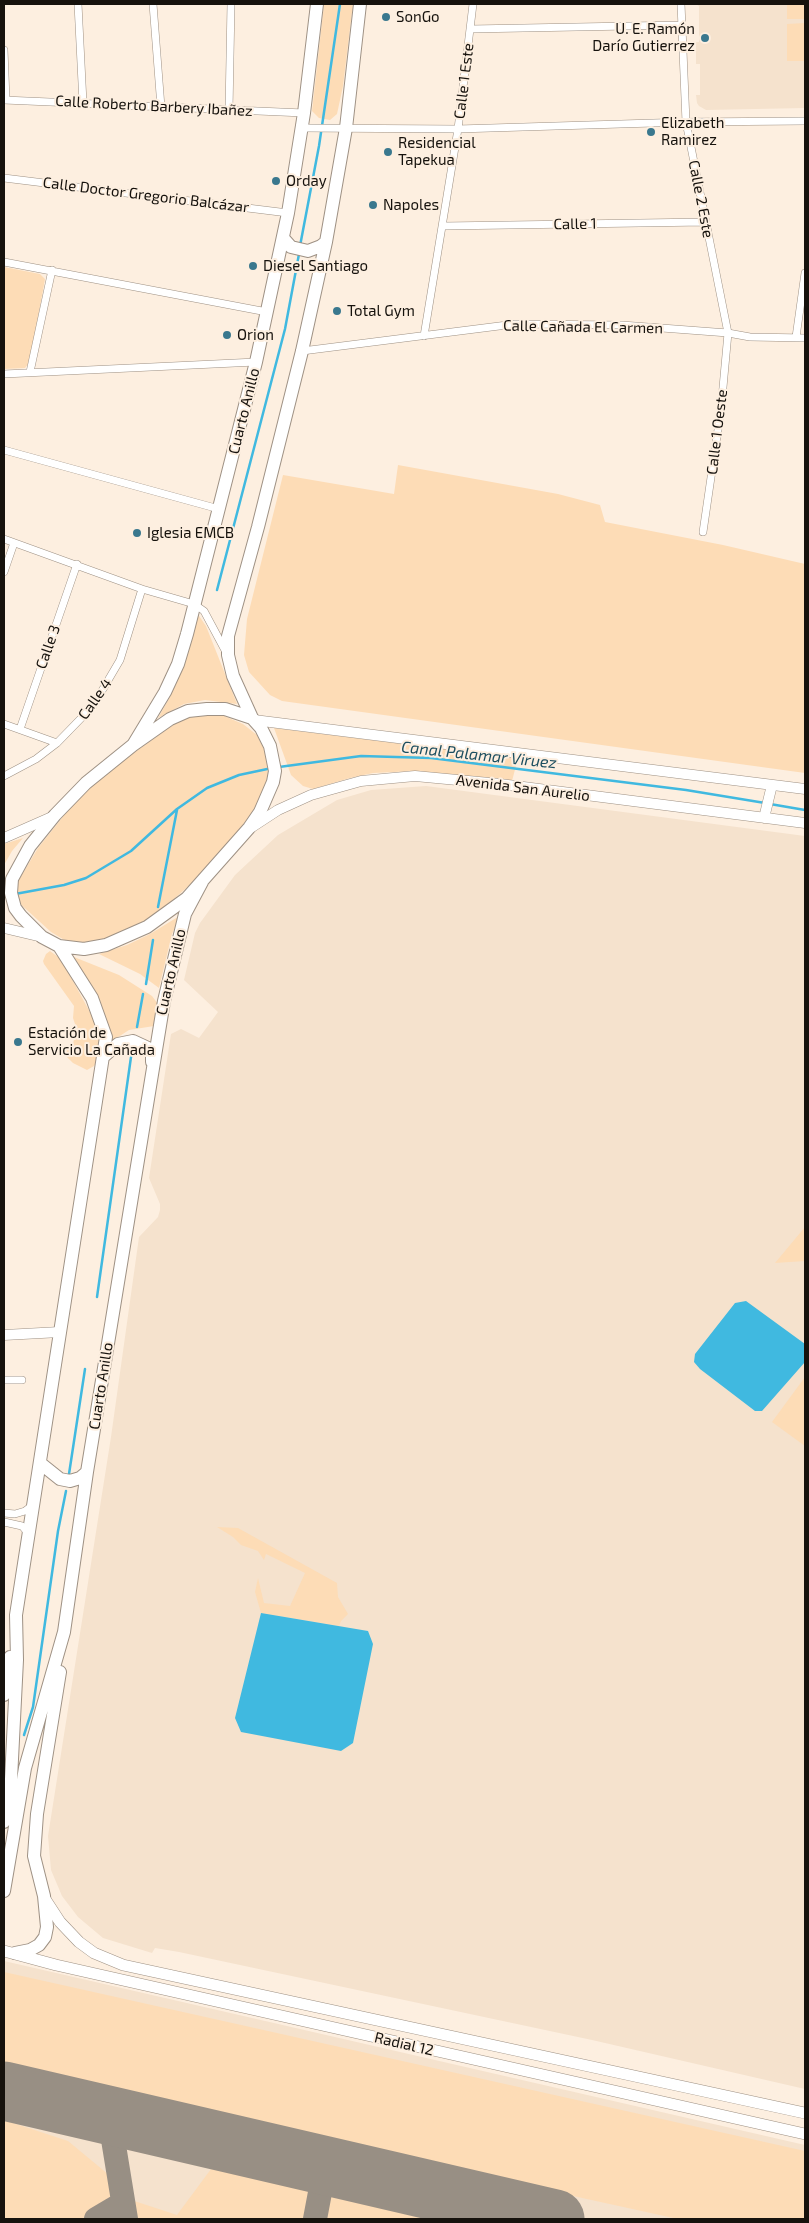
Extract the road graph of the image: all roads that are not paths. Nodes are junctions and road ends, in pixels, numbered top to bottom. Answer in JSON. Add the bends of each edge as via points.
{"nodes":[{"id":1,"x":78,"y":4,"type":"edge"},
{"id":2,"x":153,"y":4,"type":"edge"},
{"id":3,"x":231,"y":4,"type":"edge"},
{"id":4,"x":317,"y":4,"type":"edge"},
{"id":5,"x":360,"y":4,"type":"edge"},
{"id":6,"x":473,"y":4,"type":"edge"},
{"id":7,"x":681,"y":4,"type":"edge"},
{"id":8,"x":682,"y":24,"type":"junction"},
{"id":9,"x":471,"y":29,"type":"junction"},
{"id":10,"x":4,"y":50,"type":"edge"},
{"id":11,"x":5,"y":100,"type":"edge"},
{"id":12,"x":83,"y":103,"type":"junction"},
{"id":13,"x":160,"y":106,"type":"junction"},
{"id":14,"x":229,"y":110,"type":"junction"},
{"id":15,"x":304,"y":113,"type":"junction"},
{"id":16,"x":805,"y":121,"type":"edge"},
{"id":17,"x":686,"y":122,"type":"junction"},
{"id":18,"x":308,"y":128,"type":"junction"},
{"id":19,"x":346,"y":128,"type":"junction"},
{"id":20,"x":458,"y":129,"type":"junction"},
{"id":21,"x":4,"y":178,"type":"edge"},
{"id":22,"x":288,"y":213,"type":"junction"},
{"id":23,"x":705,"y":222,"type":"junction"},
{"id":24,"x":444,"y":226,"type":"junction"},
{"id":25,"x":283,"y":238,"type":"junction"},
{"id":26,"x":326,"y":242,"type":"junction"},
{"id":27,"x":302,"y":253,"type":"junction"},
{"id":28,"x":4,"y":262,"type":"edge"},
{"id":29,"x":278,"y":262,"type":"junction"},
{"id":30,"x":321,"y":264,"type":"junction"},
{"id":31,"x":52,"y":270,"type":"junction"},
{"id":32,"x":805,"y":274,"type":"edge"},
{"id":33,"x":267,"y":312,"type":"junction"},
{"id":34,"x":728,"y":332,"type":"junction"},
{"id":35,"x":424,"y":336,"type":"junction"},
{"id":36,"x":796,"y":338,"type":"junction"},
{"id":37,"x":805,"y":338,"type":"edge"},
{"id":38,"x":302,"y":351,"type":"junction"},
{"id":39,"x":256,"y":362,"type":"junction"},
{"id":40,"x":30,"y":372,"type":"junction"},
{"id":41,"x":4,"y":374,"type":"edge"},
{"id":42,"x":4,"y":450,"type":"edge"},
{"id":43,"x":219,"y":509,"type":"junction"},
{"id":44,"x":703,"y":532,"type":"dead end"},
{"id":45,"x":4,"y":539,"type":"edge"},
{"id":46,"x":14,"y":543,"type":"junction"},
{"id":47,"x":77,"y":564,"type":"junction"},
{"id":48,"x":4,"y":572,"type":"edge"},
{"id":49,"x":142,"y":589,"type":"junction"},
{"id":50,"x":194,"y":604,"type":"junction"},
{"id":51,"x":228,"y":655,"type":"junction"},
{"id":52,"x":253,"y":719,"type":"junction"},
{"id":53,"x":4,"y":724,"type":"edge"},
{"id":54,"x":20,"y":729,"type":"junction"},
{"id":55,"x":57,"y":743,"type":"junction"},
{"id":56,"x":133,"y":745,"type":"junction"},
{"id":57,"x":4,"y":776,"type":"edge"},
{"id":58,"x":805,"y":789,"type":"edge"},
{"id":59,"x":770,"y":790,"type":"junction"},
{"id":60,"x":54,"y":815,"type":"junction"},
{"id":61,"x":765,"y":815,"type":"junction"},
{"id":62,"x":805,"y":823,"type":"edge"},
{"id":63,"x":249,"y":828,"type":"junction"},
{"id":64,"x":4,"y":838,"type":"edge"},
{"id":65,"x":202,"y":882,"type":"junction"},
{"id":66,"x":4,"y":928,"type":"edge"},
{"id":67,"x":42,"y":937,"type":"junction"},
{"id":68,"x":59,"y":946,"type":"junction"},
{"id":69,"x":103,"y":1058,"type":"junction"},
{"id":70,"x":152,"y":1063,"type":"junction"},
{"id":71,"x":60,"y":1332,"type":"junction"},
{"id":72,"x":4,"y":1335,"type":"edge"},
{"id":73,"x":4,"y":1380,"type":"edge"},
{"id":74,"x":22,"y":1380,"type":"dead end"},
{"id":75,"x":40,"y":1464,"type":"junction"},
{"id":76,"x":87,"y":1472,"type":"junction"},
{"id":77,"x":33,"y":1504,"type":"junction"},
{"id":78,"x":4,"y":1513,"type":"edge"},
{"id":79,"x":4,"y":1522,"type":"edge"},
{"id":80,"x":28,"y":1538,"type":"junction"},
{"id":81,"x":16,"y":1615,"type":"junction"},
{"id":82,"x":64,"y":1632,"type":"junction"},
{"id":83,"x":4,"y":1694,"type":"edge"},
{"id":84,"x":4,"y":1822,"type":"edge"},
{"id":85,"x":4,"y":1891,"type":"edge"},
{"id":86,"x":44,"y":1896,"type":"junction"},
{"id":87,"x":9,"y":1952,"type":"edge"},
{"id":88,"x":805,"y":2113,"type":"edge"},
{"id":89,"x":805,"y":2134,"type":"edge"}],
"edges":[{"from":1,"to":12,"type":"street"},
{"from":2,"to":13,"type":"street"},
{"from":3,"to":14,"type":"street"},
{"from":4,"to":15,"type":"highway","name":"Cuarto Anillo"},
{"from":5,"to":19,"type":"highway"},
{"from":6,"to":9,"type":"street","name":"Calle 1 Este"},
{"from":7,"to":8,"type":"street","name":"Calle 2 Este"},
{"from":8,"to":9,"type":"street"},
{"from":8,"to":17,"type":"street","name":"Calle 2 Este"},
{"from":9,"to":20,"type":"street","name":"Calle 1 Este"},
{"from":10,"to":11,"type":"street"},
{"from":11,"to":12,"type":"street","name":"Calle Roberto Barbery Ibañez"},
{"from":12,"to":13,"type":"street","name":"Calle Roberto Barbery Ibañez"},
{"from":13,"to":14,"type":"street","name":"Calle Roberto Barbery Ibañez"},
{"from":14,"to":15,"type":"street","name":"Calle Roberto Barbery Ibañez"},
{"from":15,"to":18,"type":"highway","name":"Cuarto Anillo"},
{"from":16,"to":17,"type":"street"},
{"from":17,"to":20,"type":"street"},
{"from":17,"to":23,"type":"street","name":"Calle 2 Este"},
{"from":18,"to":19,"type":"street"},
{"from":18,"to":22,"type":"highway","name":"Cuarto Anillo"},
{"from":19,"to":20,"type":"street"},
{"from":19,"to":26,"type":"highway"},
{"from":20,"to":24,"type":"street","name":"Calle 1 Este"},
{"from":21,"to":22,"type":"street","name":"Calle Doctor Gregorio Balcázar"},
{"from":22,"to":25,"type":"highway","name":"Cuarto Anillo"},
{"from":23,"to":24,"type":"street","name":"Calle 1"},
{"from":23,"to":34,"type":"street","name":"Calle 2 Este"},
{"from":24,"to":35,"type":"street","name":"Calle 1 Este"},
{"from":25,"to":27,"type":"highway"},
{"from":25,"to":29,"type":"highway","name":"Cuarto Anillo"},
{"from":26,"to":27,"type":"highway"},
{"from":26,"to":30,"type":"highway"},
{"from":27,"to":29,"type":"highway","via":[[289,255]]},
{"from":27,"to":30,"type":"highway"},
{"from":28,"to":31,"type":"street"},
{"from":29,"to":33,"type":"highway","name":"Cuarto Anillo"},
{"from":30,"to":38,"type":"highway"},
{"from":31,"to":33,"type":"street"},
{"from":31,"to":40,"type":"street"},
{"from":32,"to":36,"type":"street"},
{"from":33,"to":39,"type":"highway","name":"Cuarto Anillo"},
{"from":34,"to":35,"type":"street","name":"Calle Cañada El Carmen","via":[[622,325],[515,324]]},
{"from":34,"to":36,"type":"street","name":"Calle Cañada El Carmen","via":[[750,337]]},
{"from":34,"to":44,"type":"street","name":"Calle 1 Oeste","via":[[721,409]]},
{"from":35,"to":38,"type":"street","name":"Calle Cañada El Carmen"},
{"from":36,"to":37,"type":"street","name":"Calle Cañada El Carmen"},
{"from":38,"to":51,"type":"highway","via":[[231,620]]},
{"from":39,"to":40,"type":"street"},
{"from":39,"to":43,"type":"highway","name":"Cuarto Anillo"},
{"from":40,"to":41,"type":"street"},
{"from":42,"to":43,"type":"street"},
{"from":43,"to":50,"type":"highway","name":"Cuarto Anillo"},
{"from":45,"to":46,"type":"street"},
{"from":46,"to":47,"type":"street"},
{"from":46,"to":48,"type":"street"},
{"from":47,"to":49,"type":"street"},
{"from":47,"to":54,"type":"street","name":"Calle 3"},
{"from":49,"to":50,"type":"street"},
{"from":49,"to":55,"type":"street","name":"Calle 4","via":[[120,660],[93,706]]},
{"from":50,"to":51,"type":"street","via":[[204,611]]},
{"from":50,"to":56,"type":"highway","name":"Cuarto Anillo","via":[[185,642],[166,692]]},
{"from":51,"to":52,"type":"highway","via":[[236,683]]},
{"from":52,"to":56,"type":"highway","via":[[225,710],[188,712],[170,719]]},
{"from":52,"to":59,"type":"main road"},
{"from":52,"to":63,"type":"highway","via":[[266,736],[275,771],[270,791]]},
{"from":53,"to":54,"type":"street"},
{"from":54,"to":55,"type":"street"},
{"from":55,"to":57,"type":"street","name":"Calle 4"},
{"from":56,"to":60,"type":"highway","via":[[86,783]]},
{"from":58,"to":59,"type":"main road"},
{"from":59,"to":61,"type":"main road"},
{"from":60,"to":64,"type":"main road"},
{"from":60,"to":67,"type":"highway","via":[[30,846],[12,878],[15,908]]},
{"from":61,"to":62,"type":"main road","name":"Avenida San Aurelio"},
{"from":61,"to":63,"type":"main road","name":"Avenida San Aurelio","via":[[415,776],[361,781],[311,795]]},
{"from":63,"to":65,"type":"highway"},
{"from":65,"to":68,"type":"highway","via":[[168,913],[126,937],[84,949]]},
{"from":65,"to":70,"type":"highway","name":"Cuarto Anillo","via":[[185,914]]},
{"from":66,"to":67,"type":"main road"},
{"from":67,"to":68,"type":"highway"},
{"from":68,"to":69,"type":"highway","via":[[92,998],[100,1018],[106,1037]]},
{"from":69,"to":70,"type":"highway","via":[[118,1044],[133,1041],[148,1048]]},
{"from":69,"to":71,"type":"highway"},
{"from":70,"to":76,"type":"highway","name":"Cuarto Anillo"},
{"from":71,"to":72,"type":"main road"},
{"from":71,"to":75,"type":"highway"},
{"from":73,"to":74,"type":"street"},
{"from":75,"to":76,"type":"highway","via":[[60,1479],[70,1482]]},
{"from":75,"to":77,"type":"highway"},
{"from":76,"to":82,"type":"highway","name":"Cuarto Anillo"},
{"from":77,"to":78,"type":"street","via":[[26,1511]]},
{"from":77,"to":80,"type":"highway"},
{"from":79,"to":80,"type":"street","via":[[22,1526],[28,1532]]},
{"from":80,"to":81,"type":"highway"},
{"from":81,"to":83,"type":"highway"},
{"from":81,"to":84,"type":"highway","via":[[17,1660],[10,1779]]},
{"from":82,"to":85,"type":"highway","name":"Cuarto Anillo","via":[[25,1768]]},
{"from":82,"to":86,"type":"highway","via":[[35,1837],[34,1856]]},
{"from":86,"to":87,"type":"highway","via":[[45,1937],[30,1950]]},
{"from":86,"to":88,"type":"main road","name":"Radial 12","via":[[60,1922],[79,1942],[94,1953],[123,1965]]},
{"from":87,"to":89,"type":"main road","name":"Radial 12"}]}
